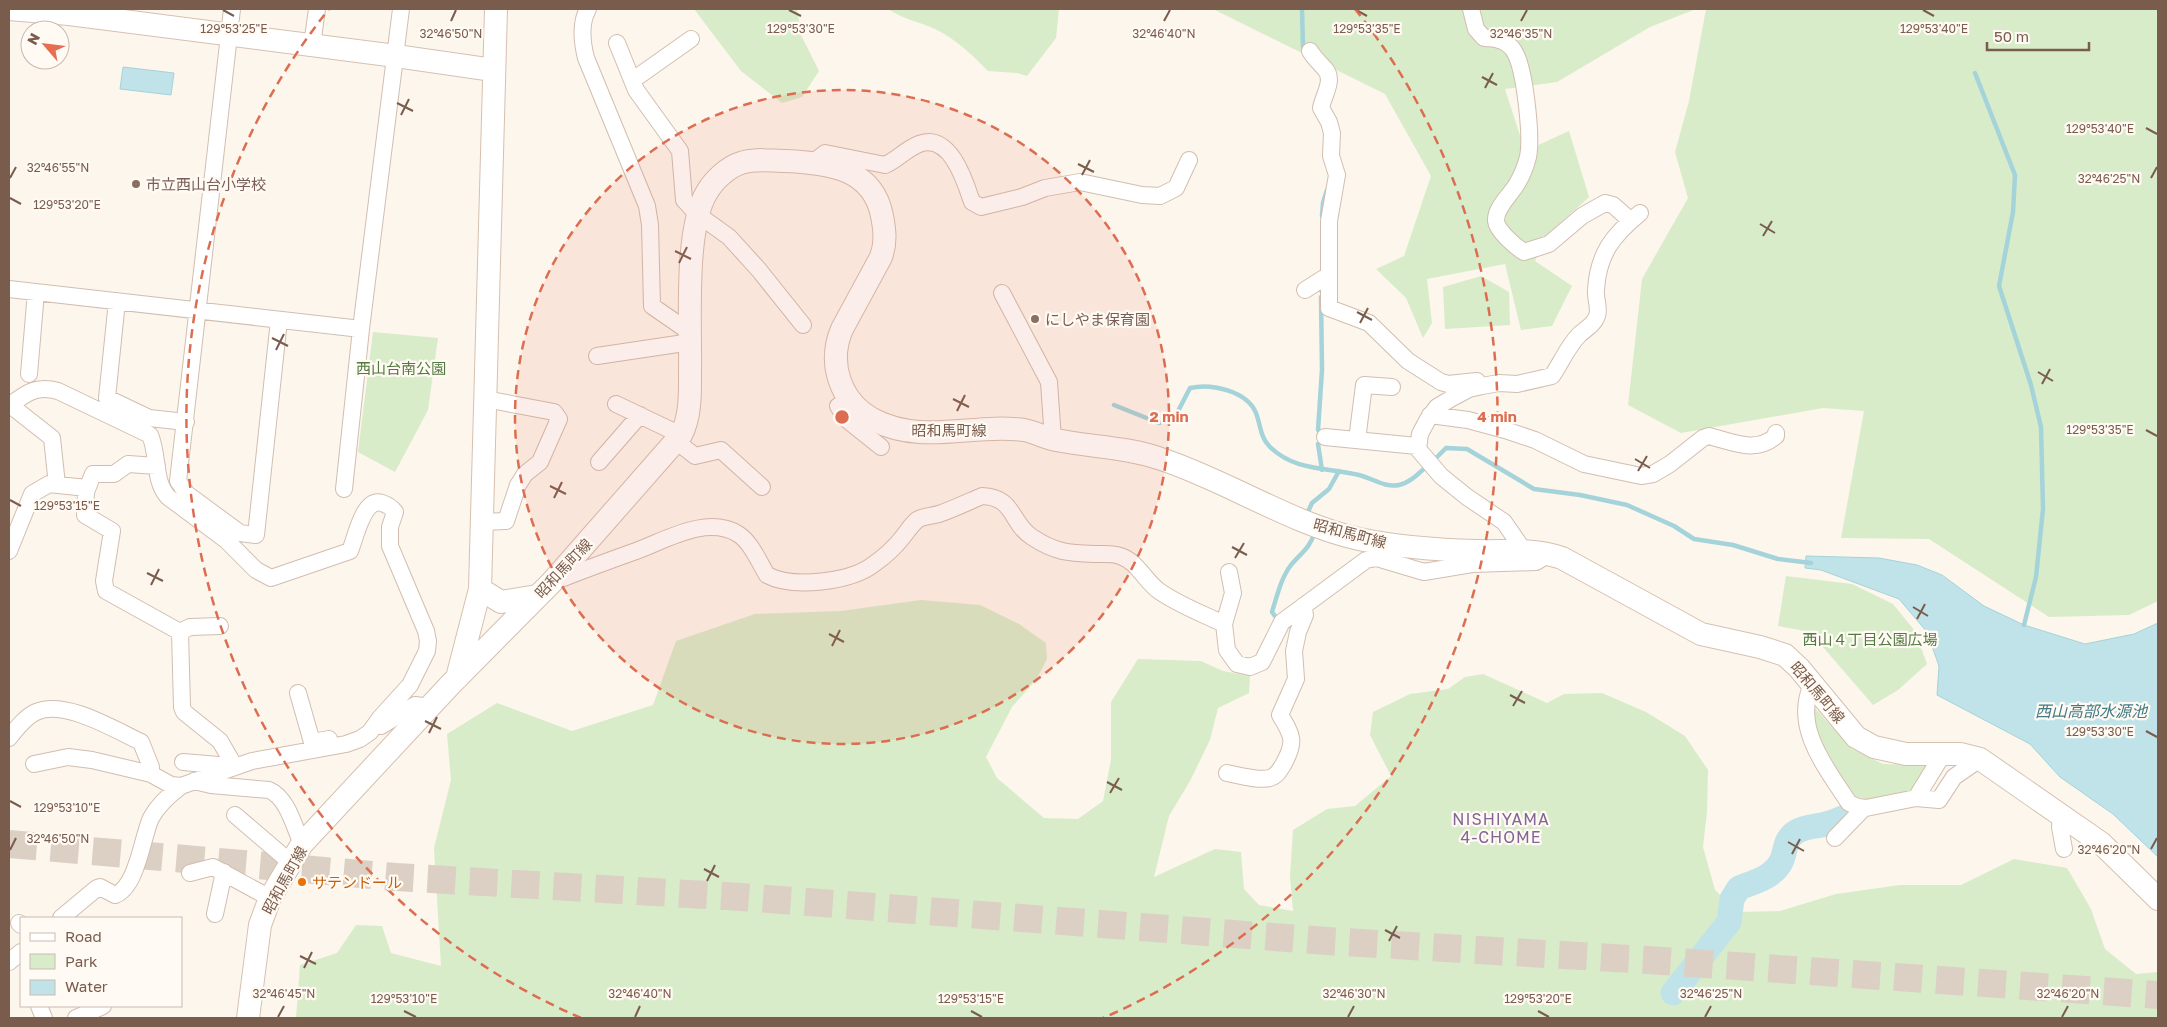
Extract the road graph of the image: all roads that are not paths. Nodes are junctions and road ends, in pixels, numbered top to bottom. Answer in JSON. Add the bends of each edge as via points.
{"nodes":[{"id":1,"x":9,"y":9,"type":"edge"},
{"id":2,"x":232,"y":9,"type":"edge"},
{"id":3,"x":317,"y":9,"type":"edge"},
{"id":4,"x":401,"y":9,"type":"edge"},
{"id":5,"x":496,"y":9,"type":"edge"},
{"id":6,"x":588,"y":9,"type":"edge"},
{"id":7,"x":1470,"y":9,"type":"edge"},
{"id":8,"x":70,"y":12,"type":"edge"},
{"id":9,"x":147,"y":17,"type":"edge"},
{"id":10,"x":229,"y":35,"type":"junction"},
{"id":11,"x":691,"y":39,"type":"dead end"},
{"id":12,"x":617,"y":42,"type":"dead end"},
{"id":13,"x":312,"y":45,"type":"junction"},
{"id":14,"x":1310,"y":51,"type":"dead end"},
{"id":15,"x":396,"y":56,"type":"junction"},
{"id":16,"x":494,"y":70,"type":"junction"},
{"id":17,"x":633,"y":80,"type":"junction"},
{"id":18,"x":1188,"y":160,"type":"dead end"},
{"id":19,"x":811,"y":164,"type":"junction"},
{"id":20,"x":696,"y":214,"type":"junction"},
{"id":21,"x":9,"y":289,"type":"edge"},
{"id":22,"x":36,"y":292,"type":"junction"},
{"id":23,"x":1002,"y":293,"type":"dead end"},
{"id":24,"x":117,"y":301,"type":"junction"},
{"id":25,"x":199,"y":310,"type":"junction"},
{"id":26,"x":280,"y":320,"type":"junction"},
{"id":27,"x":803,"y":325,"type":"dead end"},
{"id":28,"x":361,"y":329,"type":"junction"},
{"id":29,"x":691,"y":337,"type":"junction"},
{"id":30,"x":597,"y":356,"type":"dead end"},
{"id":31,"x":29,"y":374,"type":"dead end"},
{"id":32,"x":1499,"y":383,"type":"junction"},
{"id":33,"x":1392,"y":387,"type":"dead end"},
{"id":34,"x":485,"y":399,"type":"junction"},
{"id":35,"x":848,"y":400,"type":"junction"},
{"id":36,"x":616,"y":404,"type":"dead end"},
{"id":37,"x":9,"y":405,"type":"edge"},
{"id":38,"x":640,"y":415,"type":"junction"},
{"id":39,"x":1430,"y":415,"type":"junction"},
{"id":40,"x":186,"y":422,"type":"junction"},
{"id":41,"x":1776,"y":433,"type":"dead end"},
{"id":42,"x":1325,"y":437,"type":"dead end"},
{"id":43,"x":679,"y":438,"type":"junction"},
{"id":44,"x":1053,"y":440,"type":"junction"},
{"id":45,"x":1357,"y":440,"type":"junction"},
{"id":46,"x":881,"y":447,"type":"dead end"},
{"id":47,"x":1426,"y":458,"type":"junction"},
{"id":48,"x":599,"y":462,"type":"dead end"},
{"id":49,"x":157,"y":466,"type":"junction"},
{"id":50,"x":58,"y":485,"type":"junction"},
{"id":51,"x":762,"y":487,"type":"dead end"},
{"id":52,"x":87,"y":488,"type":"junction"},
{"id":53,"x":344,"y":489,"type":"dead end"},
{"id":54,"x":481,"y":522,"type":"junction"},
{"id":55,"x":9,"y":551,"type":"edge"},
{"id":56,"x":1524,"y":551,"type":"junction"},
{"id":57,"x":1548,"y":553,"type":"junction"},
{"id":58,"x":1230,"y":572,"type":"dead end"},
{"id":59,"x":480,"y":589,"type":"junction"},
{"id":60,"x":544,"y":589,"type":"junction"},
{"id":61,"x":1302,"y":606,"type":"junction"},
{"id":62,"x":1224,"y":624,"type":"junction"},
{"id":63,"x":220,"y":626,"type":"dead end"},
{"id":64,"x":180,"y":632,"type":"junction"},
{"id":65,"x":457,"y":678,"type":"junction"},
{"id":66,"x":1812,"y":685,"type":"junction"},
{"id":67,"x":298,"y":693,"type":"dead end"},
{"id":68,"x":430,"y":707,"type":"junction"},
{"id":69,"x":370,"y":732,"type":"junction"},
{"id":70,"x":11,"y":733,"type":"edge"},
{"id":71,"x":336,"y":746,"type":"junction"},
{"id":72,"x":1944,"y":754,"type":"junction"},
{"id":73,"x":1980,"y":759,"type":"junction"},
{"id":74,"x":183,"y":762,"type":"dead end"},
{"id":75,"x":34,"y":764,"type":"dead end"},
{"id":76,"x":235,"y":767,"type":"junction"},
{"id":77,"x":1227,"y":773,"type":"dead end"},
{"id":78,"x":151,"y":774,"type":"junction"},
{"id":79,"x":187,"y":784,"type":"junction"},
{"id":80,"x":1916,"y":798,"type":"junction"},
{"id":81,"x":1864,"y":808,"type":"junction"},
{"id":82,"x":235,"y":815,"type":"dead end"},
{"id":83,"x":2061,"y":816,"type":"junction"},
{"id":84,"x":1835,"y":838,"type":"dead end"},
{"id":85,"x":2064,"y":849,"type":"dead end"},
{"id":86,"x":296,"y":853,"type":"junction"},
{"id":87,"x":224,"y":872,"type":"junction"},
{"id":88,"x":190,"y":873,"type":"dead end"},
{"id":89,"x":2155,"y":894,"type":"edge"},
{"id":90,"x":270,"y":898,"type":"junction"},
{"id":91,"x":215,"y":914,"type":"dead end"},
{"id":92,"x":62,"y":917,"type":"edge"},
{"id":93,"x":20,"y":953,"type":"edge"},
{"id":94,"x":9,"y":962,"type":"edge"},
{"id":95,"x":101,"y":1007,"type":"edge"},
{"id":96,"x":76,"y":1018,"type":"edge"},
{"id":97,"x":248,"y":1018,"type":"edge"}],
"edges":[{"from":1,"to":8,"type":"main road"},
{"from":2,"to":10,"type":"street"},
{"from":3,"to":13,"type":"street"},
{"from":4,"to":15,"type":"street"},
{"from":5,"to":16,"type":"main road"},
{"from":6,"to":29,"type":"street","via":[[582,42],[586,58],[647,206],[652,306]]},
{"from":7,"to":32,"type":"street","via":[[1476,29],[1484,38],[1497,38],[1514,50],[1521,67],[1528,156],[1519,180],[1501,206],[1496,220],[1502,231],[1524,252],[1549,244],[1582,216],[1605,203],[1636,217],[1621,229],[1603,256],[1598,271],[1597,319],[1571,344],[1552,376],[1517,384]]},
{"from":8,"to":9,"type":"main road"},
{"from":9,"to":10,"type":"main road"},
{"from":10,"to":13,"type":"main road"},
{"from":10,"to":25,"type":"street"},
{"from":11,"to":17,"type":"street"},
{"from":12,"to":17,"type":"street"},
{"from":13,"to":15,"type":"main road"},
{"from":14,"to":32,"type":"street","via":[[1327,70],[1329,78],[1322,108],[1332,133],[1331,156],[1337,175],[1315,283],[1329,308],[1369,323],[1408,362],[1448,384],[1486,380]]},
{"from":15,"to":16,"type":"main road"},
{"from":15,"to":28,"type":"street"},
{"from":16,"to":34,"type":"main road"},
{"from":17,"to":20,"type":"street","via":[[636,90],[680,151],[684,200]]},
{"from":18,"to":19,"type":"street","via":[[1176,188],[1160,196],[1080,182],[1045,188],[981,207],[972,202],[957,163],[948,152],[934,144],[920,143],[885,165],[825,153]]},
{"from":19,"to":20,"type":"main road","name":"昭和馬町線","via":[[760,160],[742,162],[727,170],[708,189]]},
{"from":19,"to":35,"type":"main road","name":"昭和馬町線","via":[[838,168],[868,184],[876,198],[886,236],[881,257],[837,342],[837,368]]},
{"from":20,"to":27,"type":"street","via":[[729,237]]},
{"from":20,"to":29,"type":"main road","name":"昭和馬町線","via":[[692,246]]},
{"from":21,"to":22,"type":"street"},
{"from":22,"to":24,"type":"street"},
{"from":22,"to":31,"type":"street"},
{"from":23,"to":44,"type":"street","via":[[1049,382]]},
{"from":24,"to":25,"type":"street"},
{"from":24,"to":40,"type":"street","via":[[107,398],[149,418]]},
{"from":25,"to":26,"type":"street"},
{"from":25,"to":40,"type":"street"},
{"from":26,"to":28,"type":"street"},
{"from":26,"to":40,"type":"street","via":[[256,535],[240,534],[187,494],[178,481]]},
{"from":28,"to":53,"type":"street"},
{"from":29,"to":30,"type":"street"},
{"from":29,"to":43,"type":"main road","name":"昭和馬町線","via":[[688,417]]},
{"from":32,"to":39,"type":"street","via":[[1469,389],[1437,407]]},
{"from":33,"to":45,"type":"street","via":[[1364,385]]},
{"from":34,"to":54,"type":"main road"},
{"from":34,"to":54,"type":"street","via":[[554,412],[559,419],[540,462],[525,474],[518,485],[506,521]]},
{"from":35,"to":44,"type":"main road","name":"昭和馬町線","via":[[863,413],[893,428],[927,433],[1025,430]]},
{"from":35,"to":46,"type":"street","via":[[838,406],[846,419]]},
{"from":36,"to":38,"type":"street"},
{"from":37,"to":49,"type":"street","via":[[31,391],[46,388],[58,391],[150,435]]},
{"from":37,"to":50,"type":"street","via":[[52,438]]},
{"from":38,"to":43,"type":"street"},
{"from":38,"to":48,"type":"street"},
{"from":39,"to":41,"type":"street","via":[[1468,420],[1505,430],[1535,440],[1584,464],[1641,476],[1653,474],[1709,436],[1748,447],[1769,442]]},
{"from":39,"to":47,"type":"street","via":[[1420,434]]},
{"from":42,"to":45,"type":"street"},
{"from":43,"to":51,"type":"street","via":[[695,456],[721,450]]},
{"from":43,"to":60,"type":"main road","name":"昭和馬町線"},
{"from":44,"to":56,"type":"main road","name":"昭和馬町線","via":[[1107,446],[1160,458],[1312,524],[1357,538],[1404,547]]},
{"from":45,"to":47,"type":"street"},
{"from":47,"to":56,"type":"street","via":[[1467,497],[1504,522]]},
{"from":49,"to":52,"type":"street","via":[[128,464],[114,474],[93,474]]},
{"from":49,"to":69,"type":"street","via":[[162,490],[168,497],[226,540],[256,570],[272,578],[350,551],[370,504],[384,504],[393,509],[390,546],[426,631],[427,651],[410,686]]},
{"from":50,"to":52,"type":"street"},
{"from":50,"to":55,"type":"street","via":[[49,484],[32,494]]},
{"from":52,"to":64,"type":"street","via":[[85,515],[112,531],[104,582],[106,591]]},
{"from":54,"to":59,"type":"main road"},
{"from":56,"to":57,"type":"main road","name":"昭和馬町線"},
{"from":57,"to":61,"type":"street","via":[[1536,562],[1472,564],[1424,572],[1377,558],[1366,560]]},
{"from":57,"to":66,"type":"main road","name":"昭和馬町線","via":[[1592,572],[1702,634],[1780,653],[1790,659]]},
{"from":58,"to":62,"type":"street","via":[[1233,592]]},
{"from":59,"to":60,"type":"main road","via":[[502,602]]},
{"from":59,"to":65,"type":"main road"},
{"from":60,"to":62,"type":"street","via":[[667,537],[716,527],[740,535],[770,577],[817,582],[834,579],[873,565],[917,520],[988,496],[1009,506],[1022,530],[1046,546],[1063,553],[1120,556],[1131,561],[1159,591]]},
{"from":60,"to":65,"type":"main road","name":"昭和馬町線"},
{"from":61,"to":62,"type":"street","via":[[1282,622],[1262,662],[1250,667],[1237,664],[1227,650]]},
{"from":61,"to":77,"type":"street","via":[[1305,615],[1294,650],[1296,679],[1280,715],[1291,733],[1292,744],[1287,757],[1277,775],[1268,779]]},
{"from":63,"to":64,"type":"street","via":[[190,627]]},
{"from":64,"to":76,"type":"street","via":[[182,707],[188,717],[220,741]]},
{"from":65,"to":68,"type":"main road","name":"昭和馬町線"},
{"from":66,"to":72,"type":"main road","name":"昭和馬町線","via":[[1856,737],[1874,747],[1906,754]]},
{"from":66,"to":81,"type":"street","via":[[1805,716],[1809,735],[1849,803]]},
{"from":67,"to":71,"type":"street","via":[[312,742],[333,738]]},
{"from":68,"to":69,"type":"street","via":[[415,705]]},
{"from":68,"to":86,"type":"main road","name":"昭和馬町線"},
{"from":69,"to":71,"type":"street","via":[[360,739]]},
{"from":70,"to":78,"type":"street","via":[[30,716],[45,710],[61,709],[85,716],[141,742],[152,767]]},
{"from":71,"to":76,"type":"street"},
{"from":72,"to":73,"type":"main road","name":"昭和馬町線","via":[[1970,755]]},
{"from":72,"to":80,"type":"street"},
{"from":73,"to":80,"type":"street","via":[[1954,777],[1939,800]]},
{"from":73,"to":83,"type":"main road","name":"昭和馬町線"},
{"from":74,"to":76,"type":"street"},
{"from":75,"to":78,"type":"street","via":[[68,757]]},
{"from":76,"to":79,"type":"street"},
{"from":78,"to":79,"type":"street","via":[[171,785]]},
{"from":79,"to":86,"type":"street","via":[[277,793],[283,800]]},
{"from":79,"to":92,"type":"street","via":[[160,805],[151,819],[123,890],[114,895],[97,888]]},
{"from":80,"to":81,"type":"street"},
{"from":81,"to":84,"type":"street"},
{"from":82,"to":86,"type":"street"},
{"from":83,"to":85,"type":"street"},
{"from":83,"to":89,"type":"main road","name":"昭和馬町線","via":[[2101,843]]},
{"from":86,"to":90,"type":"main road","name":"昭和馬町線"},
{"from":87,"to":88,"type":"street","via":[[213,867]]},
{"from":87,"to":90,"type":"street"},
{"from":87,"to":91,"type":"street"},
{"from":90,"to":97,"type":"main road","name":"昭和馬町線","via":[[260,925]]},
{"from":93,"to":94,"type":"street"},
{"from":95,"to":96,"type":"street"}]}
